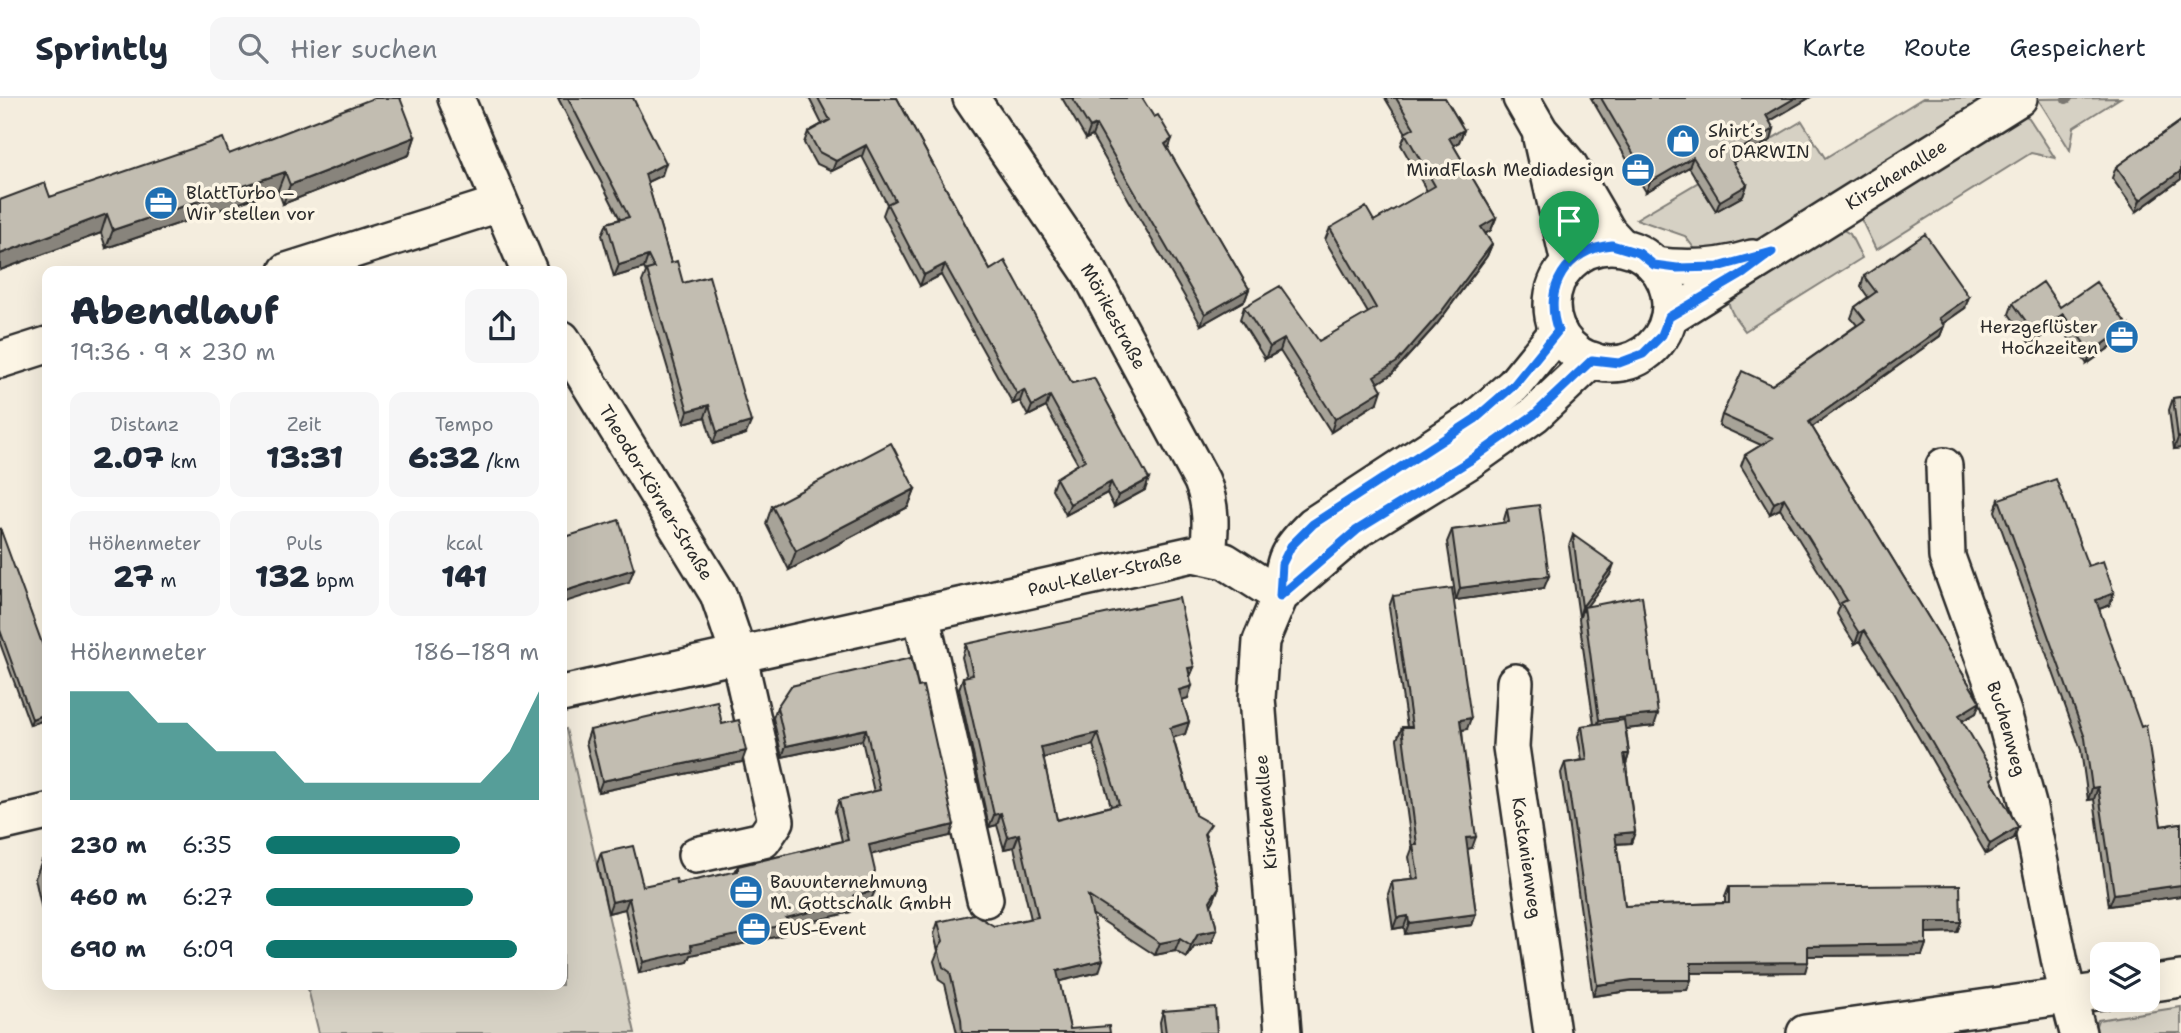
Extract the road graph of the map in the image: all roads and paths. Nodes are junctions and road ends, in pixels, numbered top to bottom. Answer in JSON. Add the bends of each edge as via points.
{"nodes":[{"id":1,"x":456,"y":98,"type":"edge"},
{"id":2,"x":971,"y":98,"type":"edge"},
{"id":3,"x":1521,"y":98,"type":"edge"},
{"id":4,"x":2020,"y":98,"type":"edge"},
{"id":5,"x":1540,"y":131,"type":"junction"},
{"id":6,"x":499,"y":204,"type":"junction"},
{"id":7,"x":1621,"y":246,"type":"junction"},
{"id":8,"x":1772,"y":252,"type":"junction"},
{"id":9,"x":1569,"y":263,"type":"junction"},
{"id":10,"x":1654,"y":265,"type":"junction"},
{"id":11,"x":303,"y":266,"type":"edge"},
{"id":12,"x":527,"y":266,"type":"edge"},
{"id":13,"x":1669,"y":317,"type":"junction"},
{"id":14,"x":1558,"y":331,"type":"junction"},
{"id":15,"x":42,"y":346,"type":"edge"},
{"id":16,"x":567,"y":347,"type":"edge"},
{"id":17,"x":0,"y":359,"type":"edge"},
{"id":18,"x":1592,"y":360,"type":"junction"},
{"id":19,"x":1944,"y":466,"type":"dead end"},
{"id":20,"x":1208,"y":555,"type":"junction"},
{"id":21,"x":1280,"y":596,"type":"junction"},
{"id":22,"x":922,"y":614,"type":"junction"},
{"id":23,"x":738,"y":653,"type":"junction"},
{"id":24,"x":1515,"y":682,"type":"dead end"},
{"id":25,"x":567,"y":693,"type":"edge"},
{"id":26,"x":42,"y":813,"type":"edge"},
{"id":27,"x":0,"y":823,"type":"edge"},
{"id":28,"x":696,"y":855,"type":"dead end"},
{"id":29,"x":985,"y":899,"type":"dead end"},
{"id":30,"x":2181,"y":979,"type":"edge"},
{"id":31,"x":2160,"y":982,"type":"edge"},
{"id":32,"x":2085,"y":993,"type":"edge"},
{"id":33,"x":1283,"y":1033,"type":"edge"},
{"id":34,"x":1552,"y":1033,"type":"edge"},
{"id":35,"x":1805,"y":1033,"type":"edge"},
{"id":36,"x":2078,"y":1033,"type":"edge"}],
"edges":[{"from":1,"to":6,"type":"street"},
{"from":2,"to":20,"type":"street","name":"Mörikestraße","via":[[1090,273],[1196,470],[1209,498]]},
{"from":3,"to":5,"type":"street"},
{"from":4,"to":8,"type":"street","name":"Kirschenallee"},
{"from":5,"to":7,"type":"street","via":[[1569,165]]},
{"from":5,"to":9,"type":"street"},
{"from":6,"to":11,"type":"street"},
{"from":6,"to":12,"type":"street"},
{"from":7,"to":9,"type":"street","via":[[1593,249]]},
{"from":7,"to":10,"type":"street"},
{"from":8,"to":10,"type":"street","name":"Kirschenallee","via":[[1718,267]]},
{"from":8,"to":13,"type":"street","name":"Kirschenallee"},
{"from":9,"to":14,"type":"street","via":[[1553,295]]},
{"from":10,"to":13,"type":"street","via":[[1668,289]]},
{"from":13,"to":18,"type":"street","via":[[1662,335],[1643,354],[1619,363]]},
{"from":14,"to":18,"type":"street","via":[[1576,352]]},
{"from":14,"to":21,"type":"street","name":"Kirschenallee","via":[[1514,385],[1483,413],[1313,524],[1291,546],[1282,564]]},
{"from":15,"to":17,"type":"street"},
{"from":16,"to":23,"type":"street","name":"Theodor-Körner-Straße","via":[[718,594]]},
{"from":18,"to":21,"type":"street","name":"Kirschenallee","via":[[1534,415],[1348,536]]},
{"from":19,"to":32,"type":"street","name":"Buchenweg","via":[[1947,557],[2003,712]]},
{"from":20,"to":21,"type":"street","name":"Paul-Keller-Straße","via":[[1245,571]]},
{"from":20,"to":22,"type":"street","name":"Paul-Keller-Straße","via":[[1176,557]]},
{"from":21,"to":33,"type":"street","name":"Kirschenallee","via":[[1266,625],[1257,678]]},
{"from":22,"to":23,"type":"street","name":"Paul-Keller-Straße"},
{"from":22,"to":29,"type":"street"},
{"from":23,"to":25,"type":"street","name":"Paul-Keller-Straße"},
{"from":23,"to":28,"type":"street","via":[[775,821],[763,840]]},
{"from":24,"to":34,"type":"street","name":"Kastanienweg","via":[[1511,747]]},
{"from":26,"to":27,"type":"street"},
{"from":30,"to":31,"type":"street"},
{"from":32,"to":35,"type":"street"},
{"from":32,"to":36,"type":"street","name":"Buchenweg"}]}
